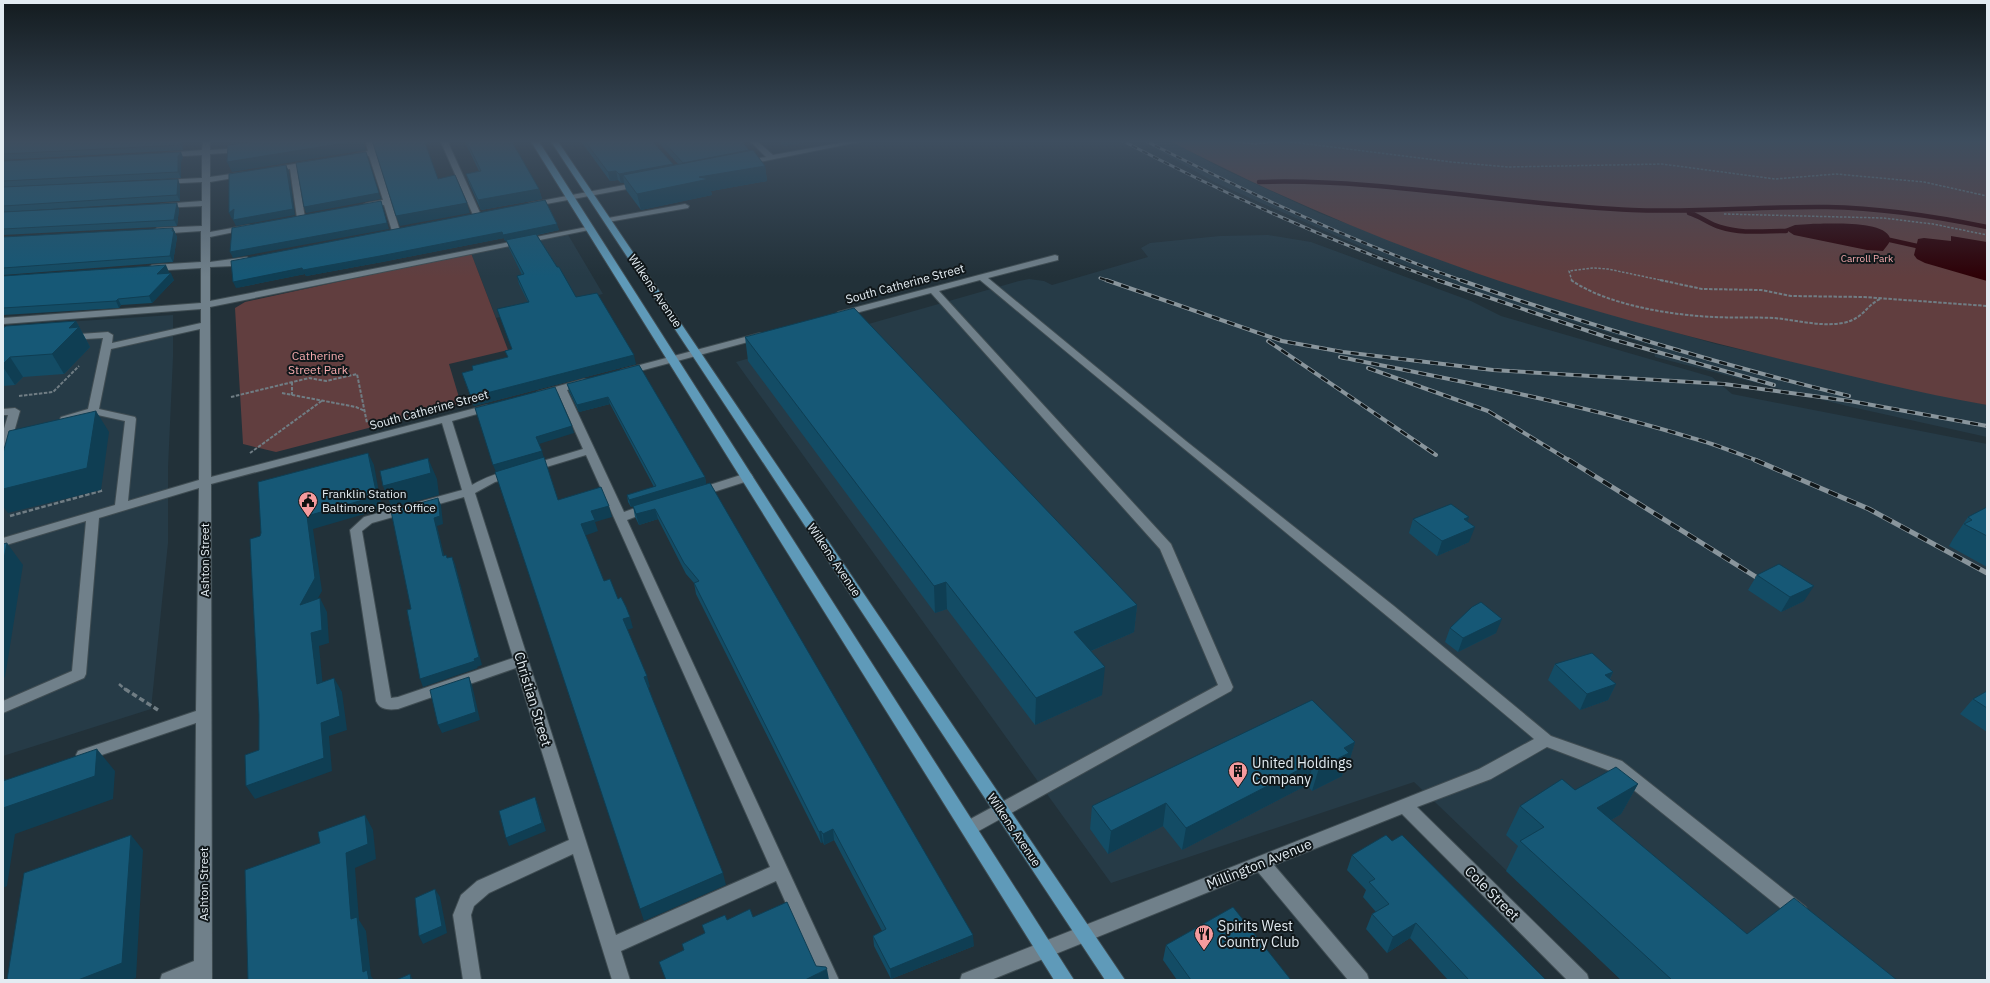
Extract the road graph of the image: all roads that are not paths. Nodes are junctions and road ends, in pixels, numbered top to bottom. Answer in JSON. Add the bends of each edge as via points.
{"nodes":[{"id":1,"x":206,"y":186,"type":"edge"},
{"id":2,"x":296,"y":186,"type":"edge"},
{"id":3,"x":382,"y":186,"type":"edge"},
{"id":4,"x":464,"y":186,"type":"edge"},
{"id":5,"x":563,"y":186,"type":"edge"},
{"id":6,"x":585,"y":186,"type":"edge"},
{"id":7,"x":627,"y":186,"type":"edge"},
{"id":8,"x":590,"y":193,"type":"junction"},
{"id":9,"x":570,"y":197,"type":"junction"},
{"id":10,"x":387,"y":202,"type":"junction"},
{"id":11,"x":206,"y":203,"type":"junction"},
{"id":12,"x":153,"y":206,"type":"edge"},
{"id":13,"x":361,"y":206,"type":"edge"},
{"id":14,"x":685,"y":206,"type":"dead end"},
{"id":15,"x":520,"y":207,"type":"edge"},
{"id":16,"x":477,"y":215,"type":"edge"},
{"id":17,"x":301,"y":218,"type":"edge"},
{"id":18,"x":608,"y":220,"type":"junction"},
{"id":19,"x":262,"y":225,"type":"edge"},
{"id":20,"x":589,"y":228,"type":"junction"},
{"id":21,"x":152,"y":231,"type":"edge"},
{"id":22,"x":396,"y":231,"type":"edge"},
{"id":23,"x":206,"y":232,"type":"junction"},
{"id":24,"x":257,"y":258,"type":"edge"},
{"id":25,"x":1055,"y":258,"type":"dead end"},
{"id":26,"x":206,"y":265,"type":"junction"},
{"id":27,"x":142,"y":269,"type":"edge"},
{"id":28,"x":981,"y":277,"type":"junction"},
{"id":29,"x":933,"y":290,"type":"junction"},
{"id":30,"x":206,"y":305,"type":"junction"},
{"id":31,"x":834,"y":316,"type":"edge"},
{"id":32,"x":3,"y":321,"type":"edge"},
{"id":33,"x":206,"y":325,"type":"junction"},
{"id":34,"x":773,"y":332,"type":"edge"},
{"id":35,"x":55,"y":338,"type":"edge"},
{"id":36,"x":106,"y":348,"type":"junction"},
{"id":37,"x":696,"y":353,"type":"junction"},
{"id":38,"x":672,"y":359,"type":"junction"},
{"id":39,"x":612,"y":375,"type":"edge"},
{"id":40,"x":597,"y":379,"type":"edge"},
{"id":41,"x":561,"y":388,"type":"junction"},
{"id":42,"x":530,"y":396,"type":"edge"},
{"id":43,"x":500,"y":405,"type":"edge"},
{"id":44,"x":93,"y":411,"type":"junction"},
{"id":45,"x":3,"y":412,"type":"edge"},
{"id":46,"x":446,"y":419,"type":"junction"},
{"id":47,"x":58,"y":421,"type":"edge"},
{"id":48,"x":22,"y":430,"type":"edge"},
{"id":49,"x":8,"y":434,"type":"junction"},
{"id":50,"x":3,"y":450,"type":"edge"},
{"id":51,"x":588,"y":451,"type":"junction"},
{"id":52,"x":747,"y":477,"type":"junction"},
{"id":53,"x":205,"y":482,"type":"junction"},
{"id":54,"x":469,"y":492,"type":"junction"},
{"id":55,"x":690,"y":495,"type":"edge"},
{"id":56,"x":660,"y":504,"type":"edge"},
{"id":57,"x":121,"y":507,"type":"junction"},
{"id":58,"x":93,"y":515,"type":"junction"},
{"id":59,"x":620,"y":518,"type":"junction"},
{"id":60,"x":3,"y":542,"type":"edge"},
{"id":61,"x":521,"y":661,"type":"junction"},
{"id":62,"x":3,"y":707,"type":"edge"},
{"id":63,"x":204,"y":714,"type":"junction"},
{"id":64,"x":1546,"y":740,"type":"junction"},
{"id":65,"x":68,"y":760,"type":"edge"},
{"id":66,"x":1404,"y":806,"type":"junction"},
{"id":67,"x":1002,"y":811,"type":"junction"},
{"id":68,"x":969,"y":828,"type":"junction"},
{"id":69,"x":578,"y":844,"type":"junction"},
{"id":70,"x":1261,"y":863,"type":"junction"},
{"id":71,"x":780,"y":871,"type":"junction"},
{"id":72,"x":1810,"y":921,"type":"edge"},
{"id":73,"x":1085,"y":934,"type":"junction"},
{"id":74,"x":610,"y":946,"type":"junction"},
{"id":75,"x":1046,"y":949,"type":"junction"},
{"id":76,"x":203,"y":973,"type":"edge"},
{"id":77,"x":169,"y":980,"type":"edge"},
{"id":78,"x":472,"y":980,"type":"edge"},
{"id":79,"x":621,"y":980,"type":"edge"},
{"id":80,"x":830,"y":980,"type":"edge"},
{"id":81,"x":969,"y":980,"type":"edge"},
{"id":82,"x":1066,"y":980,"type":"edge"},
{"id":83,"x":1116,"y":980,"type":"edge"},
{"id":84,"x":1360,"y":980,"type":"edge"},
{"id":85,"x":1580,"y":980,"type":"edge"}],
"edges":[{"from":1,"to":11,"type":"street","name":"Ashton Street"},
{"from":2,"to":17,"type":"street"},
{"from":3,"to":10,"type":"street"},
{"from":4,"to":16,"type":"street"},
{"from":5,"to":9,"type":"main road","name":"Wilkens Avenue"},
{"from":6,"to":8,"type":"main road","name":"Wilkens Avenue"},
{"from":7,"to":8,"type":"street"},
{"from":8,"to":9,"type":"street"},
{"from":8,"to":18,"type":"main road","name":"Wilkens Avenue"},
{"from":9,"to":15,"type":"street"},
{"from":9,"to":20,"type":"main road","name":"Wilkens Avenue"},
{"from":10,"to":13,"type":"street"},
{"from":10,"to":22,"type":"street"},
{"from":11,"to":12,"type":"street"},
{"from":11,"to":23,"type":"street","name":"Ashton Street"},
{"from":14,"to":18,"type":"street"},
{"from":18,"to":37,"type":"main road","name":"Wilkens Avenue"},
{"from":19,"to":23,"type":"street"},
{"from":20,"to":30,"type":"street"},
{"from":20,"to":38,"type":"main road","name":"Wilkens Avenue"},
{"from":21,"to":23,"type":"street"},
{"from":23,"to":26,"type":"street","name":"Ashton Street"},
{"from":24,"to":26,"type":"street"},
{"from":25,"to":28,"type":"street","name":"South Catherine Street"},
{"from":26,"to":27,"type":"street"},
{"from":26,"to":30,"type":"street","name":"Ashton Street"},
{"from":28,"to":29,"type":"street","name":"South Catherine Street"},
{"from":28,"to":64,"type":"street"},
{"from":29,"to":31,"type":"street","name":"South Catherine Street"},
{"from":29,"to":67,"type":"street","via":[[1166,547],[1226,687]]},
{"from":30,"to":32,"type":"street"},
{"from":30,"to":33,"type":"street","name":"Ashton Street"},
{"from":33,"to":36,"type":"street"},
{"from":33,"to":53,"type":"street","name":"Ashton Street"},
{"from":34,"to":37,"type":"street"},
{"from":35,"to":36,"type":"street","via":[[108,335]]},
{"from":36,"to":44,"type":"street"},
{"from":37,"to":38,"type":"street"},
{"from":37,"to":67,"type":"main road","name":"Wilkens Avenue"},
{"from":38,"to":39,"type":"street"},
{"from":38,"to":52,"type":"main road","name":"Wilkens Avenue"},
{"from":40,"to":41,"type":"street"},
{"from":41,"to":42,"type":"street"},
{"from":41,"to":51,"type":"street"},
{"from":43,"to":46,"type":"street","name":"South Catherine Street"},
{"from":44,"to":47,"type":"street"},
{"from":44,"to":57,"type":"street","via":[[131,419]]},
{"from":45,"to":49,"type":"street","via":[[15,411]]},
{"from":46,"to":53,"type":"street","name":"South Catherine Street"},
{"from":46,"to":54,"type":"street","name":"Christian Street"},
{"from":48,"to":49,"type":"street"},
{"from":49,"to":50,"type":"street"},
{"from":51,"to":54,"type":"street","via":[[491,479]]},
{"from":51,"to":59,"type":"street"},
{"from":52,"to":55,"type":"street"},
{"from":52,"to":68,"type":"main road","name":"Wilkens Avenue"},
{"from":53,"to":57,"type":"street","name":"South Catherine Street"},
{"from":53,"to":63,"type":"street","name":"Ashton Street"},
{"from":54,"to":61,"type":"street","name":"Christian Street"},
{"from":54,"to":61,"type":"street","via":[[368,520],[356,530],[383,701],[389,704],[398,703]]},
{"from":56,"to":59,"type":"street"},
{"from":57,"to":58,"type":"street","name":"South Catherine Street"},
{"from":58,"to":60,"type":"street","name":"South Catherine Street"},
{"from":58,"to":62,"type":"street","via":[[79,674]]},
{"from":59,"to":71,"type":"street"},
{"from":61,"to":69,"type":"street","name":"Christian Street"},
{"from":63,"to":65,"type":"street"},
{"from":63,"to":76,"type":"street","name":"Ashton Street"},
{"from":64,"to":66,"type":"street","name":"Millington Avenue","via":[[1486,774]]},
{"from":64,"to":72,"type":"street","via":[[1616,766]]},
{"from":66,"to":70,"type":"street","name":"Millington Avenue"},
{"from":66,"to":85,"type":"street","name":"Cole Street"},
{"from":67,"to":68,"type":"street"},
{"from":67,"to":73,"type":"main road","name":"Wilkens Avenue"},
{"from":68,"to":75,"type":"main road","name":"Wilkens Avenue"},
{"from":69,"to":74,"type":"street","name":"Christian Street"},
{"from":69,"to":78,"type":"street","via":[[482,887],[467,901],[462,915]]},
{"from":70,"to":73,"type":"street","name":"Millington Avenue"},
{"from":70,"to":84,"type":"street"},
{"from":71,"to":74,"type":"street"},
{"from":71,"to":80,"type":"street"},
{"from":73,"to":75,"type":"street","name":"Millington Avenue"},
{"from":73,"to":83,"type":"main road","name":"Wilkens Avenue"},
{"from":74,"to":79,"type":"street","name":"Christian Street"},
{"from":75,"to":81,"type":"street","name":"Millington Avenue"},
{"from":75,"to":82,"type":"main road","name":"Wilkens Avenue"},
{"from":76,"to":77,"type":"street"}]}
